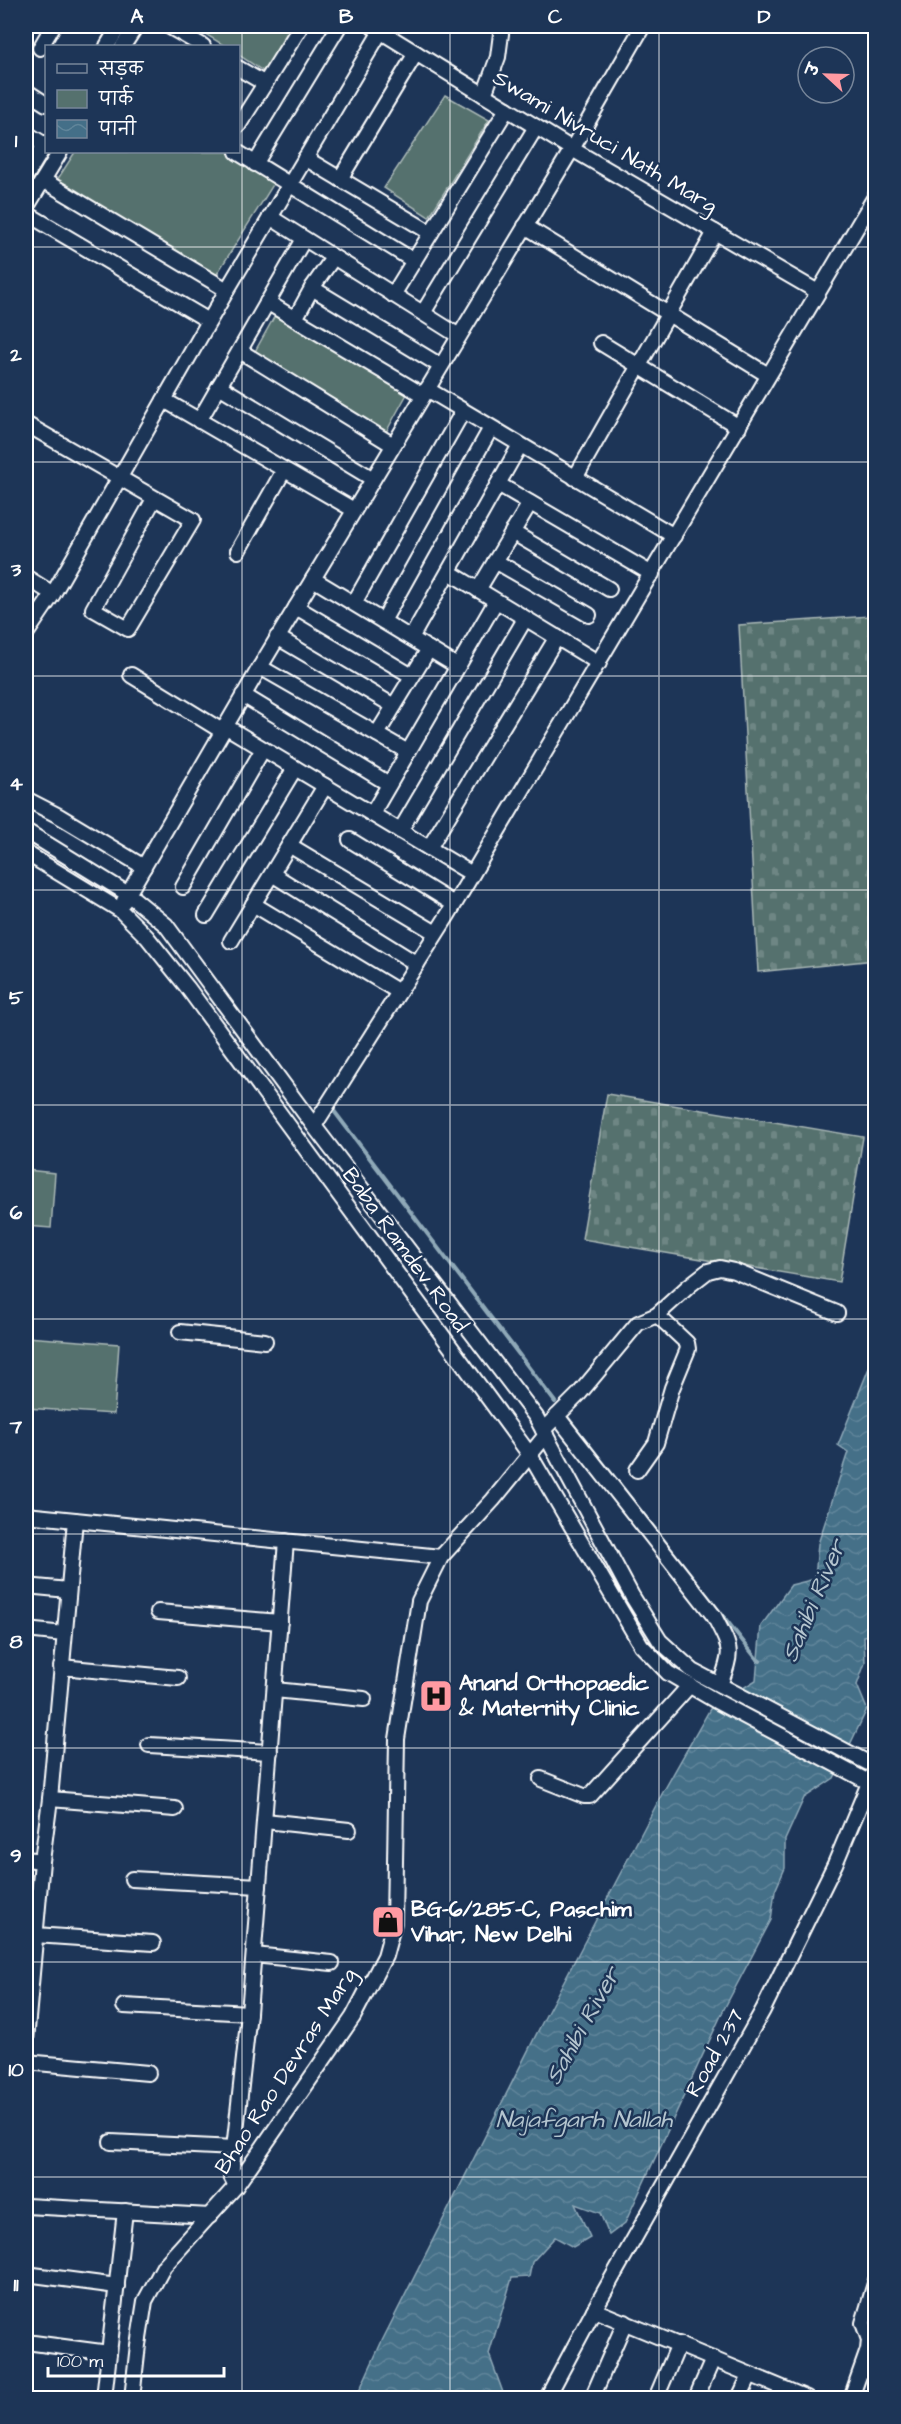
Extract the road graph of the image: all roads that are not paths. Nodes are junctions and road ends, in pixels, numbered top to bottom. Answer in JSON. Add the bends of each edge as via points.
{"nodes":[{"id":1,"x":54,"y":26,"type":"edge"},
{"id":2,"x":119,"y":26,"type":"edge"},
{"id":3,"x":136,"y":26,"type":"edge"},
{"id":4,"x":168,"y":26,"type":"edge"},
{"id":5,"x":301,"y":26,"type":"edge"},
{"id":6,"x":339,"y":26,"type":"edge"},
{"id":7,"x":502,"y":26,"type":"edge"},
{"id":8,"x":643,"y":26,"type":"edge"},
{"id":9,"x":376,"y":28,"type":"edge"},
{"id":10,"x":107,"y":45,"type":"edge"},
{"id":11,"x":126,"y":45,"type":"edge"},
{"id":12,"x":201,"y":45,"type":"edge"},
{"id":13,"x":39,"y":48,"type":"dead end"},
{"id":14,"x":417,"y":53,"type":"junction"},
{"id":15,"x":240,"y":69,"type":"edge"},
{"id":16,"x":266,"y":82,"type":"junction"},
{"id":17,"x":26,"y":92,"type":"edge"},
{"id":18,"x":484,"y":95,"type":"junction"},
{"id":19,"x":45,"y":103,"type":"edge"},
{"id":20,"x":507,"y":109,"type":"junction"},
{"id":21,"x":241,"y":116,"type":"edge"},
{"id":22,"x":536,"y":126,"type":"junction"},
{"id":23,"x":26,"y":133,"type":"edge"},
{"id":24,"x":45,"y":143,"type":"edge"},
{"id":25,"x":45,"y":146,"type":"edge"},
{"id":26,"x":572,"y":149,"type":"junction"},
{"id":27,"x":59,"y":153,"type":"edge"},
{"id":28,"x":238,"y":153,"type":"edge"},
{"id":29,"x":306,"y":158,"type":"junction"},
{"id":30,"x":255,"y":164,"type":"junction"},
{"id":31,"x":26,"y":174,"type":"edge"},
{"id":32,"x":340,"y":179,"type":"junction"},
{"id":33,"x":43,"y":180,"type":"junction"},
{"id":34,"x":289,"y":186,"type":"junction"},
{"id":35,"x":876,"y":195,"type":"edge"},
{"id":36,"x":26,"y":208,"type":"edge"},
{"id":37,"x":26,"y":213,"type":"edge"},
{"id":38,"x":270,"y":217,"type":"junction"},
{"id":39,"x":525,"y":226,"type":"junction"},
{"id":40,"x":715,"y":232,"type":"junction"},
{"id":41,"x":431,"y":233,"type":"junction"},
{"id":42,"x":304,"y":239,"type":"junction"},
{"id":43,"x":333,"y":258,"type":"junction"},
{"id":44,"x":414,"y":261,"type":"junction"},
{"id":45,"x":312,"y":288,"type":"junction"},
{"id":46,"x":227,"y":290,"type":"junction"},
{"id":47,"x":818,"y":292,"type":"junction"},
{"id":48,"x":393,"y":294,"type":"junction"},
{"id":49,"x":267,"y":302,"type":"junction"},
{"id":50,"x":423,"y":313,"type":"junction"},
{"id":51,"x":669,"y":314,"type":"junction"},
{"id":52,"x":295,"y":319,"type":"junction"},
{"id":53,"x":209,"y":321,"type":"junction"},
{"id":54,"x":459,"y":336,"type":"junction"},
{"id":55,"x":601,"y":343,"type":"dead end"},
{"id":56,"x":240,"y":351,"type":"junction"},
{"id":57,"x":639,"y":365,"type":"junction"},
{"id":58,"x":441,"y":366,"type":"junction"},
{"id":59,"x":768,"y":375,"type":"junction"},
{"id":60,"x":219,"y":386,"type":"junction"},
{"id":61,"x":425,"y":392,"type":"junction"},
{"id":62,"x":164,"y":400,"type":"junction"},
{"id":63,"x":463,"y":411,"type":"junction"},
{"id":64,"x":199,"y":421,"type":"junction"},
{"id":65,"x":26,"y":424,"type":"edge"},
{"id":66,"x":739,"y":427,"type":"junction"},
{"id":67,"x":491,"y":428,"type":"junction"},
{"id":68,"x":393,"y":445,"type":"junction"},
{"id":69,"x":520,"y":446,"type":"junction"},
{"id":70,"x":284,"y":470,"type":"junction"},
{"id":71,"x":575,"y":478,"type":"junction"},
{"id":72,"x":119,"y":479,"type":"junction"},
{"id":73,"x":373,"y":479,"type":"junction"},
{"id":74,"x":498,"y":484,"type":"junction"},
{"id":75,"x":154,"y":499,"type":"junction"},
{"id":76,"x":530,"y":502,"type":"junction"},
{"id":77,"x":354,"y":510,"type":"junction"},
{"id":78,"x":512,"y":532,"type":"junction"},
{"id":79,"x":674,"y":536,"type":"junction"},
{"id":80,"x":238,"y":551,"type":"dead end"},
{"id":81,"x":495,"y":561,"type":"junction"},
{"id":82,"x":449,"y":572,"type":"junction"},
{"id":83,"x":652,"y":574,"type":"junction"},
{"id":84,"x":26,"y":578,"type":"edge"},
{"id":85,"x":313,"y":579,"type":"junction"},
{"id":86,"x":609,"y":589,"type":"dead end"},
{"id":87,"x":478,"y":590,"type":"junction"},
{"id":88,"x":53,"y":594,"type":"junction"},
{"id":89,"x":496,"y":601,"type":"junction"},
{"id":90,"x":354,"y":603,"type":"junction"},
{"id":91,"x":296,"y":607,"type":"junction"},
{"id":92,"x":589,"y":615,"type":"dead end"},
{"id":93,"x":525,"y":619,"type":"junction"},
{"id":94,"x":383,"y":621,"type":"junction"},
{"id":95,"x":26,"y":634,"type":"edge"},
{"id":96,"x":278,"y":637,"type":"junction"},
{"id":97,"x":411,"y":638,"type":"junction"},
{"id":98,"x":557,"y":638,"type":"junction"},
{"id":99,"x":429,"y":649,"type":"junction"},
{"id":100,"x":599,"y":663,"type":"junction"},
{"id":101,"x":457,"y":666,"type":"junction"},
{"id":102,"x":260,"y":667,"type":"junction"},
{"id":103,"x":131,"y":675,"type":"dead end"},
{"id":104,"x":412,"y":676,"type":"junction"},
{"id":105,"x":243,"y":695,"type":"junction"},
{"id":106,"x":394,"y":706,"type":"junction"},
{"id":107,"x":224,"y":729,"type":"junction"},
{"id":108,"x":377,"y":734,"type":"junction"},
{"id":109,"x":263,"y":749,"type":"junction"},
{"id":110,"x":408,"y":752,"type":"junction"},
{"id":111,"x":295,"y":768,"type":"junction"},
{"id":112,"x":390,"y":784,"type":"junction"},
{"id":113,"x":325,"y":786,"type":"junction"},
{"id":114,"x":26,"y":799,"type":"edge"},
{"id":115,"x":372,"y":814,"type":"junction"},
{"id":116,"x":26,"y":831,"type":"edge"},
{"id":117,"x":400,"y":831,"type":"junction"},
{"id":118,"x":350,"y":840,"type":"dead end"},
{"id":119,"x":289,"y":845,"type":"junction"},
{"id":120,"x":429,"y":848,"type":"junction"},
{"id":121,"x":26,"y":853,"type":"edge"},
{"id":122,"x":144,"y":867,"type":"junction"},
{"id":123,"x":272,"y":874,"type":"junction"},
{"id":124,"x":472,"y":874,"type":"junction"},
{"id":125,"x":183,"y":887,"type":"dead end"},
{"id":126,"x":128,"y":894,"type":"junction"},
{"id":127,"x":253,"y":904,"type":"junction"},
{"id":128,"x":454,"y":904,"type":"junction"},
{"id":129,"x":120,"y":910,"type":"junction"},
{"id":130,"x":206,"y":915,"type":"dead end"},
{"id":131,"x":436,"y":933,"type":"junction"},
{"id":132,"x":231,"y":940,"type":"dead end"},
{"id":133,"x":417,"y":964,"type":"junction"},
{"id":134,"x":399,"y":992,"type":"junction"},
{"id":135,"x":314,"y":1126,"type":"junction"},
{"id":136,"x":837,"y":1313,"type":"dead end"},
{"id":137,"x":657,"y":1315,"type":"junction"},
{"id":138,"x":180,"y":1332,"type":"dead end"},
{"id":139,"x":265,"y":1341,"type":"dead end"},
{"id":140,"x":557,"y":1416,"type":"junction"},
{"id":141,"x":544,"y":1432,"type":"junction"},
{"id":142,"x":530,"y":1455,"type":"junction"},
{"id":143,"x":638,"y":1470,"type":"dead end"},
{"id":144,"x":26,"y":1515,"type":"edge"},
{"id":145,"x":75,"y":1520,"type":"junction"},
{"id":146,"x":286,"y":1541,"type":"junction"},
{"id":147,"x":441,"y":1557,"type":"junction"},
{"id":148,"x":26,"y":1586,"type":"edge"},
{"id":149,"x":68,"y":1590,"type":"junction"},
{"id":150,"x":159,"y":1612,"type":"dead end"},
{"id":151,"x":280,"y":1622,"type":"junction"},
{"id":152,"x":26,"y":1630,"type":"edge"},
{"id":153,"x":64,"y":1634,"type":"junction"},
{"id":154,"x":61,"y":1667,"type":"junction"},
{"id":155,"x":178,"y":1677,"type":"dead end"},
{"id":156,"x":690,"y":1685,"type":"junction"},
{"id":157,"x":722,"y":1686,"type":"junction"},
{"id":158,"x":275,"y":1690,"type":"junction"},
{"id":159,"x":364,"y":1699,"type":"dead end"},
{"id":160,"x":712,"y":1699,"type":"junction"},
{"id":161,"x":149,"y":1745,"type":"dead end"},
{"id":162,"x":270,"y":1752,"type":"junction"},
{"id":163,"x":874,"y":1776,"type":"edge"},
{"id":164,"x":541,"y":1779,"type":"dead end"},
{"id":165,"x":50,"y":1799,"type":"junction"},
{"id":166,"x":175,"y":1809,"type":"dead end"},
{"id":167,"x":265,"y":1821,"type":"junction"},
{"id":168,"x":349,"y":1830,"type":"dead end"},
{"id":169,"x":26,"y":1859,"type":"edge"},
{"id":170,"x":42,"y":1861,"type":"junction"},
{"id":171,"x":132,"y":1879,"type":"dead end"},
{"id":172,"x":259,"y":1886,"type":"junction"},
{"id":173,"x":35,"y":1935,"type":"junction"},
{"id":174,"x":153,"y":1943,"type":"dead end"},
{"id":175,"x":254,"y":1955,"type":"junction"},
{"id":176,"x":332,"y":1963,"type":"dead end"},
{"id":177,"x":124,"y":2006,"type":"dead end"},
{"id":178,"x":249,"y":2013,"type":"junction"},
{"id":179,"x":26,"y":2041,"type":"edge"},
{"id":180,"x":26,"y":2062,"type":"edge"},
{"id":181,"x":148,"y":2073,"type":"dead end"},
{"id":182,"x":111,"y":2142,"type":"dead end"},
{"id":183,"x":235,"y":2148,"type":"junction"},
{"id":184,"x":236,"y":2186,"type":"junction"},
{"id":185,"x":26,"y":2206,"type":"edge"},
{"id":186,"x":125,"y":2211,"type":"junction"},
{"id":187,"x":210,"y":2216,"type":"junction"},
{"id":188,"x":26,"y":2274,"type":"edge"},
{"id":189,"x":876,"y":2280,"type":"edge"},
{"id":190,"x":117,"y":2286,"type":"junction"},
{"id":191,"x":594,"y":2310,"type":"junction"},
{"id":192,"x":871,"y":2313,"type":"edge"},
{"id":193,"x":625,"y":2322,"type":"junction"},
{"id":194,"x":26,"y":2342,"type":"edge"},
{"id":195,"x":679,"y":2344,"type":"junction"},
{"id":196,"x":109,"y":2353,"type":"junction"},
{"id":197,"x":713,"y":2359,"type":"junction"},
{"id":198,"x":750,"y":2374,"type":"junction"},
{"id":199,"x":780,"y":2393,"type":"edge"},
{"id":200,"x":104,"y":2398,"type":"edge"},
{"id":201,"x":132,"y":2398,"type":"edge"},
{"id":202,"x":547,"y":2398,"type":"edge"},
{"id":203,"x":592,"y":2398,"type":"edge"},
{"id":204,"x":656,"y":2398,"type":"edge"},
{"id":205,"x":696,"y":2398,"type":"edge"},
{"id":206,"x":740,"y":2398,"type":"edge"},
{"id":207,"x":807,"y":2398,"type":"edge"},
{"id":208,"x":850,"y":2398,"type":"edge"}],
"edges":[{"from":1,"to":13,"type":"street"},
{"from":2,"to":10,"type":"street"},
{"from":3,"to":11,"type":"street"},
{"from":4,"to":12,"type":"street"},
{"from":5,"to":16,"type":"street"},
{"from":6,"to":30,"type":"street"},
{"from":7,"to":18,"type":"street","via":[[498,57]]},
{"from":8,"to":26,"type":"street"},
{"from":9,"to":14,"type":"street","name":"Swami Nivruci Nath Marg"},
{"from":9,"to":29,"type":"street"},
{"from":14,"to":18,"type":"street","name":"Swami Nivruci Nath Marg"},
{"from":14,"to":32,"type":"street"},
{"from":15,"to":16,"type":"street"},
{"from":16,"to":21,"type":"street"},
{"from":17,"to":19,"type":"street"},
{"from":18,"to":20,"type":"street","name":"Swami Nivruci Nath Marg"},
{"from":20,"to":22,"type":"street","name":"Swami Nivruci Nath Marg"},
{"from":20,"to":41,"type":"street"},
{"from":22,"to":26,"type":"street","name":"Swami Nivruci Nath Marg"},
{"from":22,"to":50,"type":"street"},
{"from":23,"to":24,"type":"street"},
{"from":25,"to":31,"type":"street"},
{"from":26,"to":39,"type":"street"},
{"from":26,"to":40,"type":"street","name":"Swami Nivruci Nath Marg"},
{"from":27,"to":33,"type":"street"},
{"from":28,"to":30,"type":"street"},
{"from":29,"to":32,"type":"street"},
{"from":29,"to":34,"type":"street"},
{"from":30,"to":34,"type":"street"},
{"from":32,"to":41,"type":"street"},
{"from":33,"to":36,"type":"street"},
{"from":33,"to":46,"type":"street"},
{"from":34,"to":38,"type":"street"},
{"from":34,"to":44,"type":"street"},
{"from":35,"to":47,"type":"street"},
{"from":37,"to":53,"type":"street"},
{"from":38,"to":42,"type":"street"},
{"from":38,"to":46,"type":"street"},
{"from":39,"to":51,"type":"street"},
{"from":39,"to":54,"type":"street"},
{"from":40,"to":47,"type":"street","name":"Swami Nivruci Nath Marg"},
{"from":40,"to":51,"type":"street"},
{"from":41,"to":44,"type":"street"},
{"from":42,"to":43,"type":"street"},
{"from":42,"to":49,"type":"street"},
{"from":43,"to":45,"type":"street"},
{"from":43,"to":48,"type":"street"},
{"from":44,"to":48,"type":"street"},
{"from":45,"to":52,"type":"street"},
{"from":45,"to":58,"type":"street"},
{"from":46,"to":53,"type":"street"},
{"from":47,"to":59,"type":"street"},
{"from":48,"to":50,"type":"street"},
{"from":49,"to":52,"type":"street"},
{"from":49,"to":56,"type":"street"},
{"from":50,"to":54,"type":"street"},
{"from":51,"to":57,"type":"street"},
{"from":51,"to":59,"type":"street"},
{"from":52,"to":61,"type":"street"},
{"from":53,"to":62,"type":"street"},
{"from":54,"to":58,"type":"street"},
{"from":55,"to":57,"type":"street"},
{"from":56,"to":60,"type":"street"},
{"from":56,"to":68,"type":"street"},
{"from":57,"to":66,"type":"street"},
{"from":57,"to":71,"type":"street"},
{"from":58,"to":61,"type":"street"},
{"from":59,"to":66,"type":"street"},
{"from":60,"to":64,"type":"street"},
{"from":60,"to":73,"type":"street"},
{"from":61,"to":63,"type":"street"},
{"from":61,"to":68,"type":"street"},
{"from":62,"to":64,"type":"street"},
{"from":62,"to":72,"type":"street"},
{"from":63,"to":67,"type":"street"},
{"from":63,"to":90,"type":"street"},
{"from":64,"to":70,"type":"street"},
{"from":65,"to":72,"type":"street"},
{"from":66,"to":79,"type":"street"},
{"from":67,"to":69,"type":"street"},
{"from":67,"to":94,"type":"street"},
{"from":68,"to":73,"type":"street"},
{"from":69,"to":71,"type":"street"},
{"from":69,"to":74,"type":"street"},
{"from":70,"to":77,"type":"street"},
{"from":70,"to":80,"type":"street"},
{"from":71,"to":79,"type":"street"},
{"from":72,"to":75,"type":"street"},
{"from":72,"to":88,"type":"street"},
{"from":73,"to":77,"type":"street"},
{"from":74,"to":76,"type":"street"},
{"from":74,"to":82,"type":"street"},
{"from":75,"to":75,"type":"street","via":[[193,520],[128,629],[93,609]]},
{"from":76,"to":78,"type":"street"},
{"from":76,"to":83,"type":"street"},
{"from":77,"to":85,"type":"street"},
{"from":78,"to":81,"type":"street"},
{"from":78,"to":86,"type":"street"},
{"from":79,"to":83,"type":"street"},
{"from":81,"to":87,"type":"street"},
{"from":81,"to":92,"type":"street"},
{"from":82,"to":87,"type":"street"},
{"from":82,"to":97,"type":"street"},
{"from":83,"to":100,"type":"street"},
{"from":84,"to":88,"type":"street"},
{"from":85,"to":90,"type":"street"},
{"from":85,"to":91,"type":"street"},
{"from":87,"to":89,"type":"street"},
{"from":88,"to":95,"type":"street"},
{"from":89,"to":93,"type":"street"},
{"from":89,"to":101,"type":"street"},
{"from":90,"to":94,"type":"street"},
{"from":91,"to":96,"type":"street"},
{"from":91,"to":104,"type":"street"},
{"from":93,"to":98,"type":"street"},
{"from":93,"to":117,"type":"street"},
{"from":94,"to":97,"type":"street"},
{"from":96,"to":102,"type":"street"},
{"from":96,"to":106,"type":"street"},
{"from":97,"to":99,"type":"street"},
{"from":98,"to":100,"type":"street"},
{"from":98,"to":120,"type":"street"},
{"from":99,"to":101,"type":"street"},
{"from":99,"to":104,"type":"street"},
{"from":100,"to":124,"type":"street"},
{"from":101,"to":110,"type":"street"},
{"from":102,"to":105,"type":"street"},
{"from":102,"to":108,"type":"street"},
{"from":103,"to":107,"type":"street"},
{"from":104,"to":106,"type":"street"},
{"from":105,"to":107,"type":"street"},
{"from":105,"to":112,"type":"street"},
{"from":106,"to":108,"type":"street"},
{"from":107,"to":109,"type":"street"},
{"from":107,"to":122,"type":"street"},
{"from":108,"to":110,"type":"street"},
{"from":109,"to":111,"type":"street"},
{"from":109,"to":125,"type":"street"},
{"from":110,"to":112,"type":"street"},
{"from":111,"to":113,"type":"street"},
{"from":111,"to":130,"type":"street"},
{"from":112,"to":115,"type":"street"},
{"from":113,"to":115,"type":"street"},
{"from":113,"to":119,"type":"street"},
{"from":114,"to":122,"type":"street"},
{"from":115,"to":117,"type":"street"},
{"from":116,"to":126,"type":"street"},
{"from":117,"to":120,"type":"street"},
{"from":118,"to":128,"type":"street"},
{"from":119,"to":123,"type":"street"},
{"from":119,"to":131,"type":"street"},
{"from":120,"to":124,"type":"street"},
{"from":121,"to":129,"type":"street","name":"Baba Ramdev Road"},
{"from":122,"to":126,"type":"street"},
{"from":123,"to":127,"type":"street"},
{"from":123,"to":133,"type":"street"},
{"from":124,"to":128,"type":"street"},
{"from":126,"to":129,"type":"street"},
{"from":126,"to":135,"type":"street","via":[[166,925]]},
{"from":127,"to":132,"type":"street"},
{"from":127,"to":134,"type":"street"},
{"from":128,"to":131,"type":"street"},
{"from":129,"to":142,"type":"street","name":"Baba Ramdev Road","via":[[188,987]]},
{"from":131,"to":133,"type":"street"},
{"from":133,"to":134,"type":"street"},
{"from":134,"to":135,"type":"street"},
{"from":135,"to":141,"type":"street"},
{"from":136,"to":137,"type":"street","name":"Bhao Rao Devras Marg","via":[[734,1271],[720,1269],[699,1277]]},
{"from":137,"to":140,"type":"street","name":"Bhao Rao Devras Marg","via":[[638,1323]]},
{"from":137,"to":143,"type":"street","via":[[687,1343],[688,1349],[656,1443]]},
{"from":138,"to":139,"type":"street"},
{"from":140,"to":141,"type":"street","name":"Bhao Rao Devras Marg"},
{"from":140,"to":157,"type":"street","via":[[714,1616],[728,1642],[730,1658]]},
{"from":141,"to":142,"type":"street","name":"Bhao Rao Devras Marg"},
{"from":141,"to":157,"type":"street","via":[[660,1641],[693,1671]]},
{"from":142,"to":147,"type":"street","name":"Bhao Rao Devras Marg"},
{"from":142,"to":156,"type":"street","name":"Baba Ramdev Road","via":[[641,1645],[668,1673]]},
{"from":144,"to":145,"type":"street"},
{"from":145,"to":146,"type":"street"},
{"from":145,"to":149,"type":"street"},
{"from":146,"to":147,"type":"street"},
{"from":146,"to":151,"type":"street"},
{"from":147,"to":184,"type":"street","name":"Bhao Rao Devras Marg","via":[[419,1601],[397,1739],[394,1923],[385,1956],[352,2017]]},
{"from":148,"to":149,"type":"street"},
{"from":149,"to":153,"type":"street"},
{"from":150,"to":151,"type":"street"},
{"from":151,"to":158,"type":"street"},
{"from":152,"to":153,"type":"street"},
{"from":153,"to":154,"type":"street"},
{"from":154,"to":155,"type":"street"},
{"from":154,"to":165,"type":"street"},
{"from":156,"to":160,"type":"street","name":"Baba Ramdev Road"},
{"from":156,"to":164,"type":"street","via":[[590,1796]]},
{"from":157,"to":160,"type":"street"},
{"from":157,"to":163,"type":"street","via":[[851,1754]]},
{"from":158,"to":159,"type":"street"},
{"from":158,"to":162,"type":"street"},
{"from":160,"to":163,"type":"street","name":"Baba Ramdev Road","via":[[845,1769]]},
{"from":161,"to":162,"type":"street"},
{"from":162,"to":167,"type":"street"},
{"from":163,"to":191,"type":"street","name":"Road 237","via":[[763,2010]]},
{"from":165,"to":166,"type":"street"},
{"from":165,"to":170,"type":"street"},
{"from":167,"to":168,"type":"street"},
{"from":167,"to":172,"type":"street"},
{"from":169,"to":170,"type":"street"},
{"from":170,"to":173,"type":"street"},
{"from":171,"to":172,"type":"street"},
{"from":172,"to":175,"type":"street"},
{"from":173,"to":174,"type":"street"},
{"from":173,"to":179,"type":"street"},
{"from":175,"to":176,"type":"street"},
{"from":175,"to":178,"type":"street"},
{"from":177,"to":178,"type":"street"},
{"from":178,"to":183,"type":"street"},
{"from":180,"to":181,"type":"street"},
{"from":182,"to":183,"type":"street"},
{"from":183,"to":184,"type":"street","via":[[231,2176]]},
{"from":184,"to":187,"type":"street","name":"Bhao Rao Devras Marg"},
{"from":185,"to":186,"type":"street"},
{"from":186,"to":187,"type":"street"},
{"from":186,"to":190,"type":"street"},
{"from":187,"to":201,"type":"street","name":"Bhao Rao Devras Marg","via":[[164,2266],[145,2301]]},
{"from":188,"to":190,"type":"street"},
{"from":189,"to":192,"type":"street"},
{"from":190,"to":196,"type":"street"},
{"from":191,"to":193,"type":"street"},
{"from":191,"to":202,"type":"street","name":"Road 237"},
{"from":192,"to":208,"type":"street","via":[[863,2323],[868,2350]]},
{"from":193,"to":195,"type":"street"},
{"from":193,"to":203,"type":"street"},
{"from":194,"to":196,"type":"street"},
{"from":195,"to":197,"type":"street"},
{"from":195,"to":204,"type":"street"},
{"from":196,"to":200,"type":"street"},
{"from":197,"to":198,"type":"street"},
{"from":197,"to":205,"type":"street"},
{"from":198,"to":199,"type":"street"},
{"from":198,"to":206,"type":"street"},
{"from":199,"to":207,"type":"street"}]}
